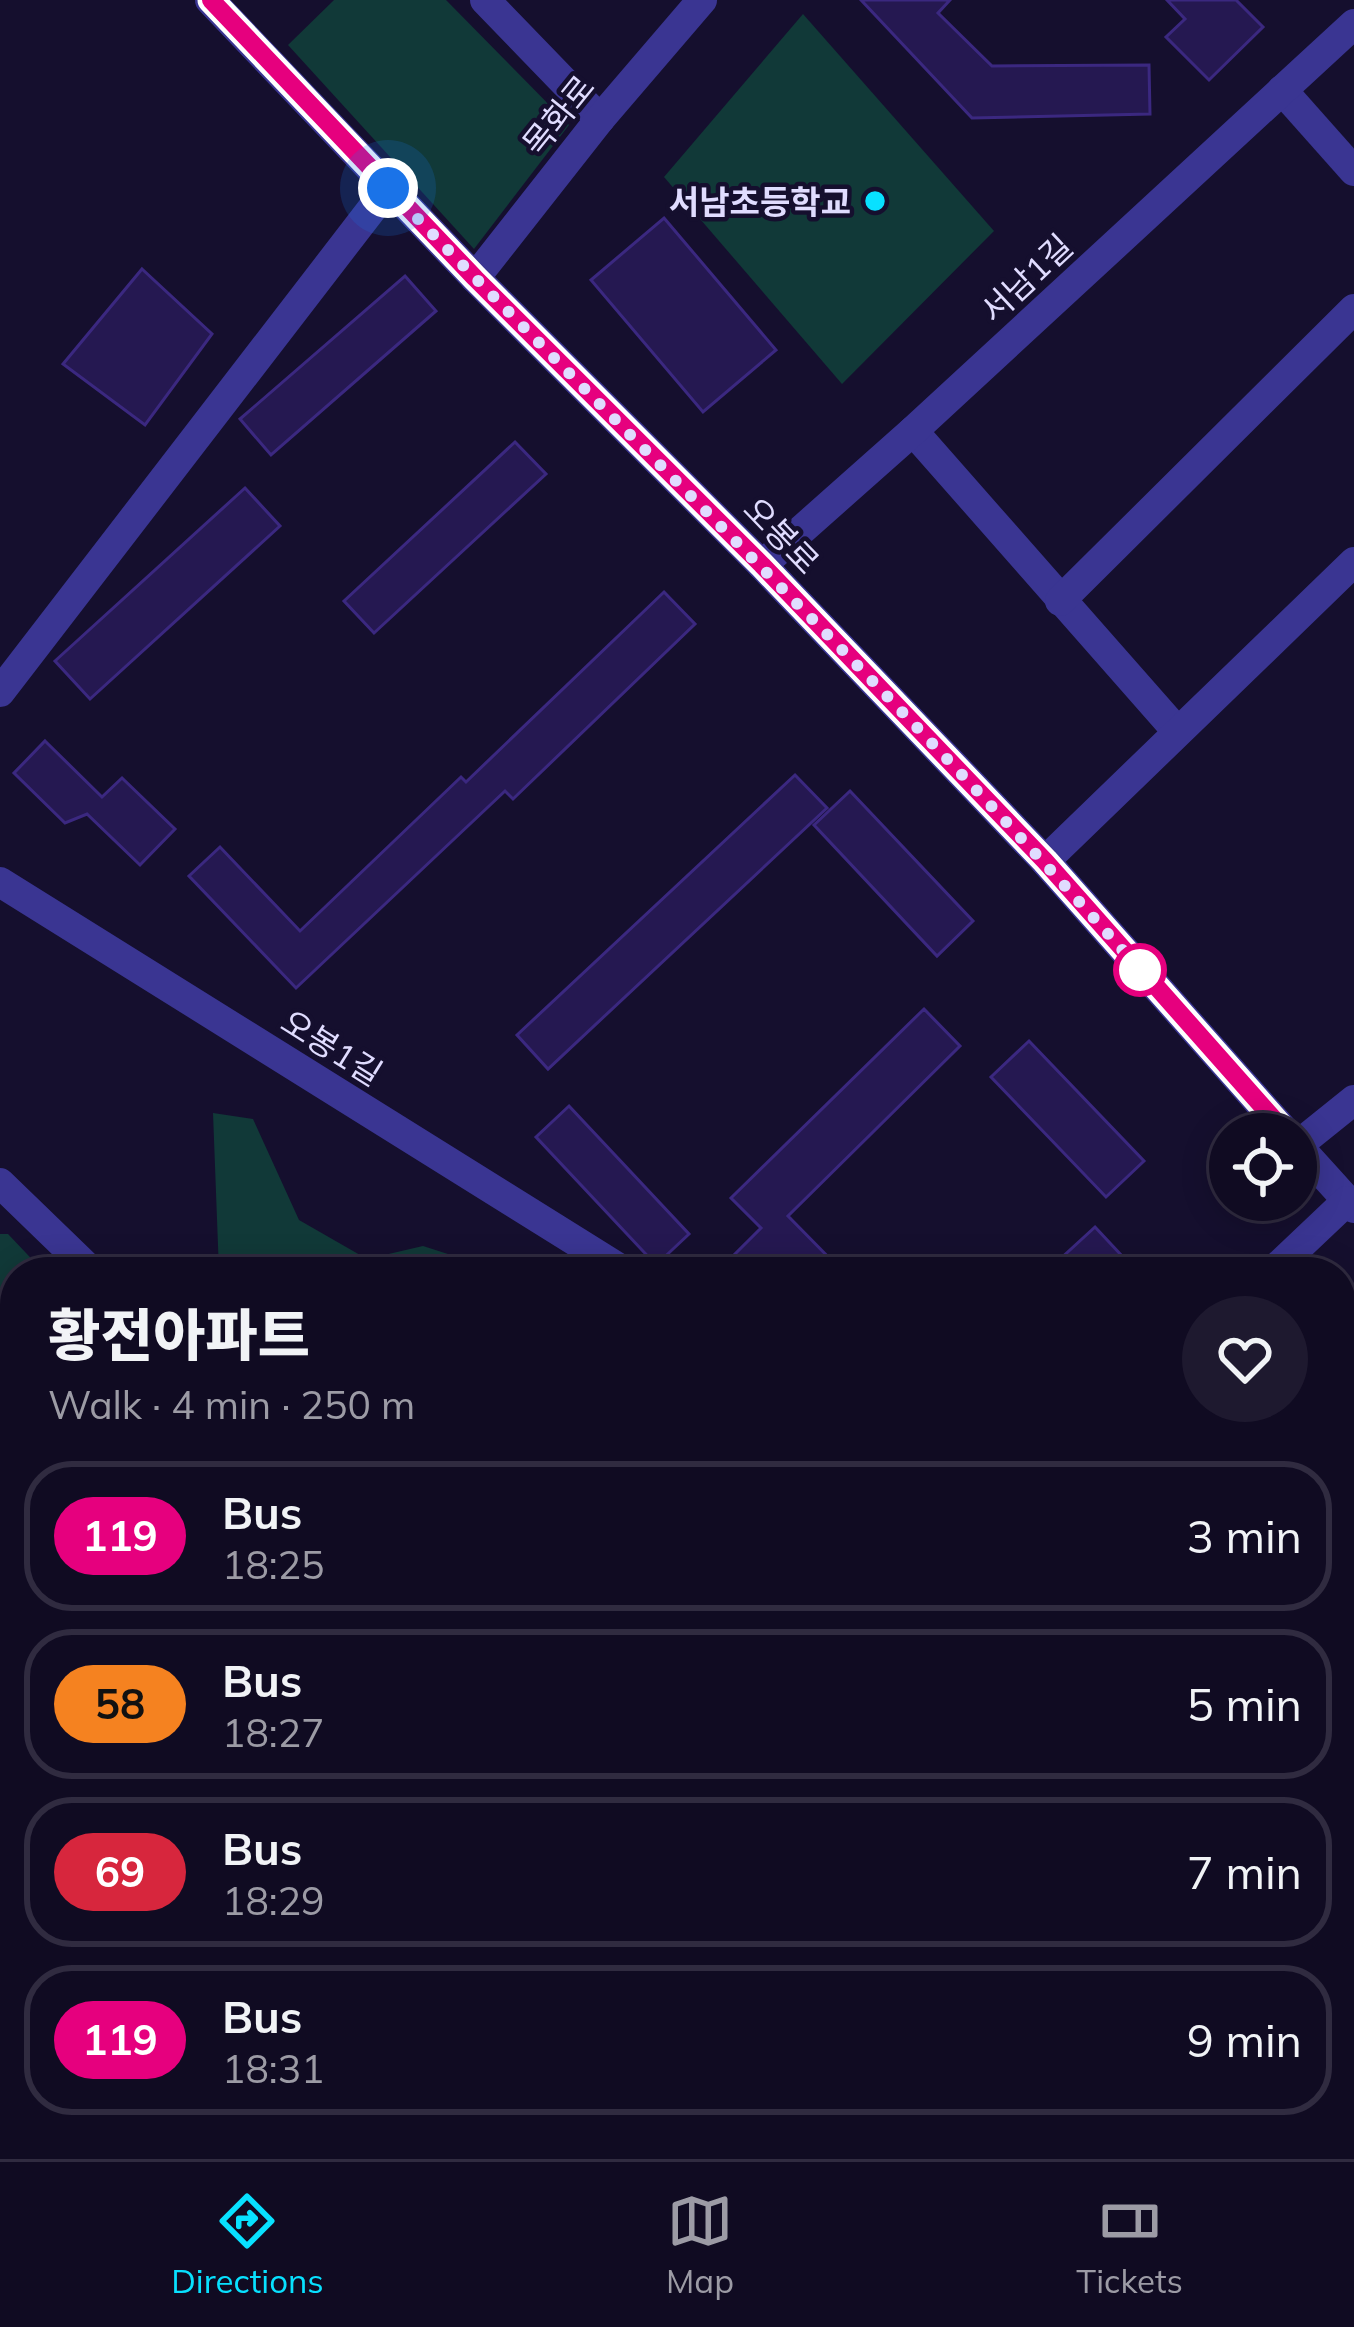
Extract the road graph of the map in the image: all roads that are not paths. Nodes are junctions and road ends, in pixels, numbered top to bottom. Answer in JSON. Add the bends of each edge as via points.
{"nodes":[{"id":1,"x":211,"y":0,"type":"edge"},
{"id":2,"x":701,"y":0,"type":"edge"},
{"id":3,"x":492,"y":3,"type":"edge"},
{"id":4,"x":1354,"y":24,"type":"edge"},
{"id":5,"x":1282,"y":91,"type":"junction"},
{"id":6,"x":600,"y":119,"type":"junction"},
{"id":7,"x":1354,"y":171,"type":"edge"},
{"id":8,"x":388,"y":188,"type":"junction"},
{"id":9,"x":475,"y":278,"type":"junction"},
{"id":10,"x":1354,"y":309,"type":"edge"},
{"id":11,"x":913,"y":431,"type":"junction"},
{"id":12,"x":1354,"y":562,"type":"edge"},
{"id":13,"x":762,"y":565,"type":"junction"},
{"id":14,"x":1060,"y":601,"type":"junction"},
{"id":15,"x":0,"y":692,"type":"edge"},
{"id":16,"x":1178,"y":731,"type":"junction"},
{"id":17,"x":1045,"y":861,"type":"junction"},
{"id":18,"x":0,"y":882,"type":"edge"},
{"id":19,"x":1354,"y":1100,"type":"edge"},
{"id":20,"x":1268,"y":1113,"type":"edge"},
{"id":21,"x":1317,"y":1129,"type":"edge"},
{"id":22,"x":1317,"y":1166,"type":"edge"},
{"id":23,"x":0,"y":1183,"type":"edge"},
{"id":24,"x":1351,"y":1204,"type":"edge"},
{"id":25,"x":76,"y":1257,"type":"edge"},
{"id":26,"x":601,"y":1257,"type":"edge"},
{"id":27,"x":1289,"y":1257,"type":"edge"}],
"edges":[{"from":1,"to":8,"type":"street","name":"오봉로"},
{"from":2,"to":6,"type":"street","name":"목화로"},
{"from":3,"to":6,"type":"street"},
{"from":4,"to":5,"type":"street","name":"서남1길"},
{"from":5,"to":7,"type":"street"},
{"from":5,"to":11,"type":"street","name":"서남1길"},
{"from":6,"to":9,"type":"street","name":"목화로"},
{"from":8,"to":9,"type":"street","name":"오봉로"},
{"from":8,"to":15,"type":"street"},
{"from":9,"to":13,"type":"street","name":"오봉로"},
{"from":10,"to":14,"type":"street"},
{"from":11,"to":13,"type":"street","name":"서남1길"},
{"from":11,"to":14,"type":"street"},
{"from":12,"to":16,"type":"street"},
{"from":13,"to":17,"type":"street","name":"오봉로"},
{"from":14,"to":16,"type":"street"},
{"from":16,"to":17,"type":"street"},
{"from":17,"to":20,"type":"street","name":"오봉로"},
{"from":18,"to":26,"type":"street","name":"오봉1길"},
{"from":19,"to":21,"type":"street"},
{"from":22,"to":24,"type":"street"},
{"from":23,"to":25,"type":"street"},
{"from":24,"to":27,"type":"street"}]}
